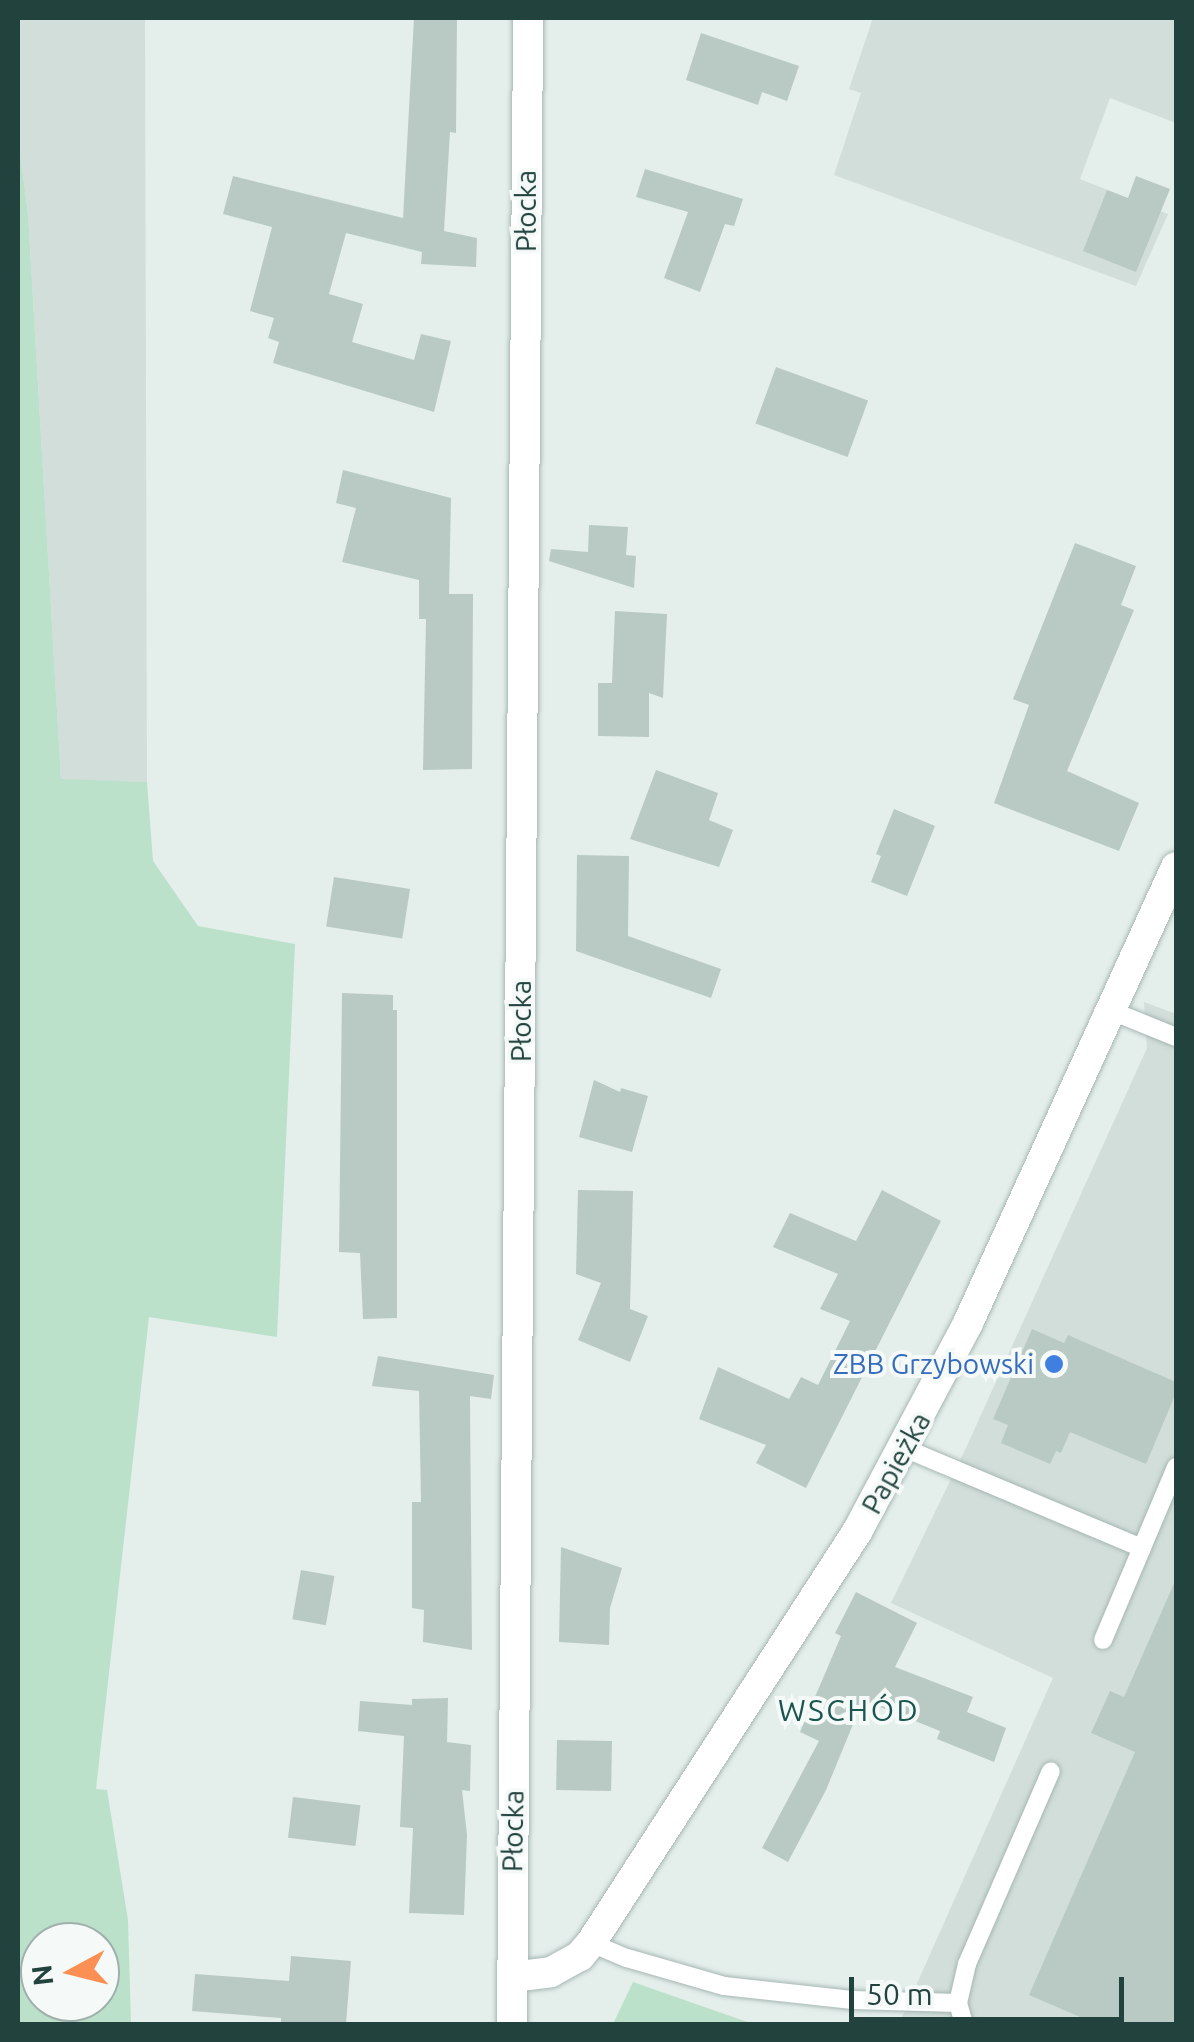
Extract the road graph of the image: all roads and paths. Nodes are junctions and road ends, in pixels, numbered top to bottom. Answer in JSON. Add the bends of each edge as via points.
{"nodes":[{"id":1,"x":528,"y":18,"type":"edge"},
{"id":2,"x":1176,"y":867,"type":"edge"},
{"id":3,"x":1112,"y":1011,"type":"junction"},
{"id":4,"x":1176,"y":1037,"type":"edge"},
{"id":5,"x":904,"y":1448,"type":"junction"},
{"id":6,"x":1176,"y":1467,"type":"edge"},
{"id":7,"x":1142,"y":1548,"type":"junction"},
{"id":8,"x":1103,"y":1640,"type":"dead end"},
{"id":9,"x":1051,"y":1771,"type":"dead end"},
{"id":10,"x":591,"y":1943,"type":"junction"},
{"id":11,"x":512,"y":1977,"type":"junction"},
{"id":12,"x":958,"y":2003,"type":"junction"},
{"id":13,"x":512,"y":2024,"type":"edge"},
{"id":14,"x":964,"y":2024,"type":"edge"}],
"edges":[{"from":1,"to":11,"type":"street","name":"Płocka"},
{"from":2,"to":3,"type":"street","name":"Papieżka"},
{"from":3,"to":4,"type":"lane"},
{"from":3,"to":5,"type":"street","name":"Papieżka"},
{"from":5,"to":7,"type":"lane"},
{"from":5,"to":10,"type":"street","name":"Papieżka","via":[[847,1548]]},
{"from":6,"to":7,"type":"lane"},
{"from":7,"to":8,"type":"lane"},
{"from":9,"to":12,"type":"lane","via":[[967,1964]]},
{"from":10,"to":11,"type":"street","name":"Papieżka","via":[[551,1972]]},
{"from":10,"to":12,"type":"lane","via":[[724,1986]]},
{"from":11,"to":13,"type":"street","name":"Płocka"},
{"from":12,"to":14,"type":"lane"}]}
